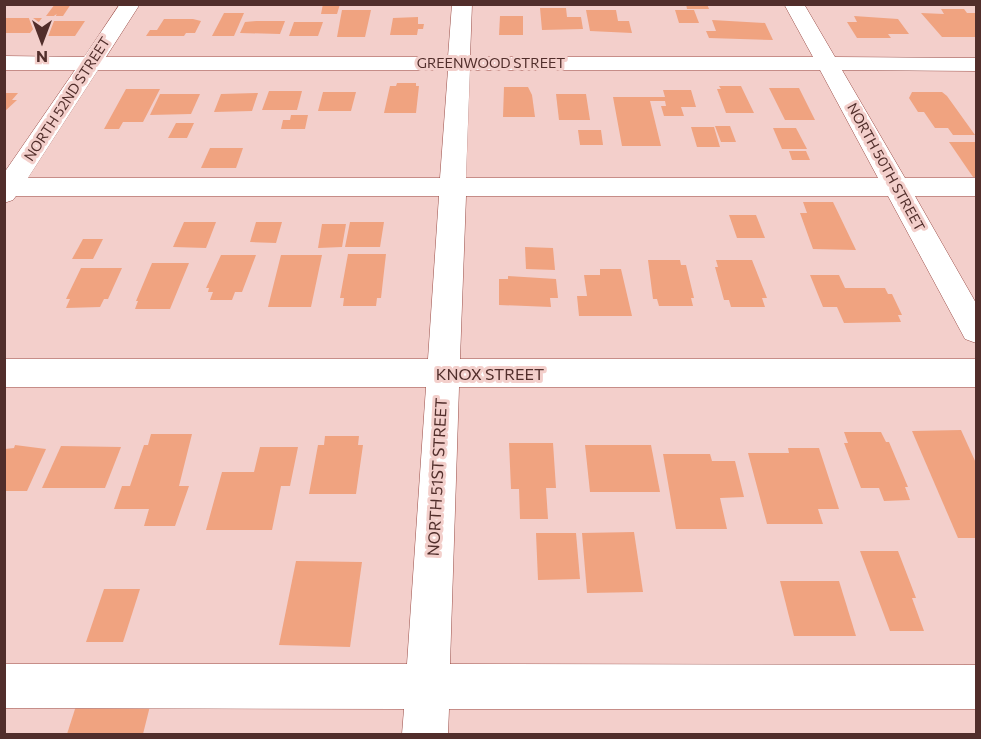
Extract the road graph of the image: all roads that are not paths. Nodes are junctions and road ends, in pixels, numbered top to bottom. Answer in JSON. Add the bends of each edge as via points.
{"nodes":[{"id":1,"x":130,"y":4,"type":"edge"},
{"id":2,"x":462,"y":4,"type":"edge"},
{"id":3,"x":794,"y":4,"type":"edge"},
{"id":4,"x":4,"y":63,"type":"edge"},
{"id":5,"x":828,"y":63,"type":"junction"},
{"id":6,"x":91,"y":64,"type":"junction"},
{"id":7,"x":459,"y":64,"type":"junction"},
{"id":8,"x":976,"y":64,"type":"edge"},
{"id":9,"x":452,"y":186,"type":"junction"},
{"id":10,"x":896,"y":187,"type":"junction"},
{"id":11,"x":976,"y":187,"type":"edge"},
{"id":12,"x":6,"y":189,"type":"edge"},
{"id":13,"x":976,"y":330,"type":"edge"},
{"id":14,"x":4,"y":373,"type":"edge"},
{"id":15,"x":976,"y":373,"type":"edge"},
{"id":16,"x":441,"y":374,"type":"junction"},
{"id":17,"x":4,"y":686,"type":"edge"},
{"id":18,"x":428,"y":687,"type":"junction"},
{"id":19,"x":976,"y":687,"type":"edge"},
{"id":20,"x":425,"y":735,"type":"edge"}],
"edges":[{"from":1,"to":6,"type":"street","name":"NORTH 52ND STREET"},
{"from":2,"to":7,"type":"street","name":"NORTH 51ST STREET"},
{"from":3,"to":5,"type":"street","name":"NORTH 50TH STREET"},
{"from":4,"to":6,"type":"street","name":"GREENWOOD STREET"},
{"from":5,"to":7,"type":"street","name":"GREENWOOD STREET"},
{"from":5,"to":8,"type":"street","name":"GREENWOOD STREET"},
{"from":5,"to":10,"type":"street","name":"NORTH 50TH STREET"},
{"from":6,"to":7,"type":"street","name":"GREENWOOD STREET"},
{"from":6,"to":12,"type":"street","name":"NORTH 52ND STREET"},
{"from":7,"to":9,"type":"street","name":"NORTH 51ST STREET"},
{"from":9,"to":10,"type":"street"},
{"from":9,"to":12,"type":"street"},
{"from":9,"to":16,"type":"street","name":"NORTH 51ST STREET"},
{"from":10,"to":11,"type":"street"},
{"from":10,"to":13,"type":"street","name":"NORTH 50TH STREET"},
{"from":14,"to":16,"type":"street","name":"KNOX STREET"},
{"from":15,"to":16,"type":"street","name":"KNOX STREET"},
{"from":16,"to":18,"type":"street","name":"NORTH 51ST STREET"},
{"from":17,"to":18,"type":"street"},
{"from":18,"to":19,"type":"street"},
{"from":18,"to":20,"type":"street","name":"NORTH 51ST STREET"}]}
